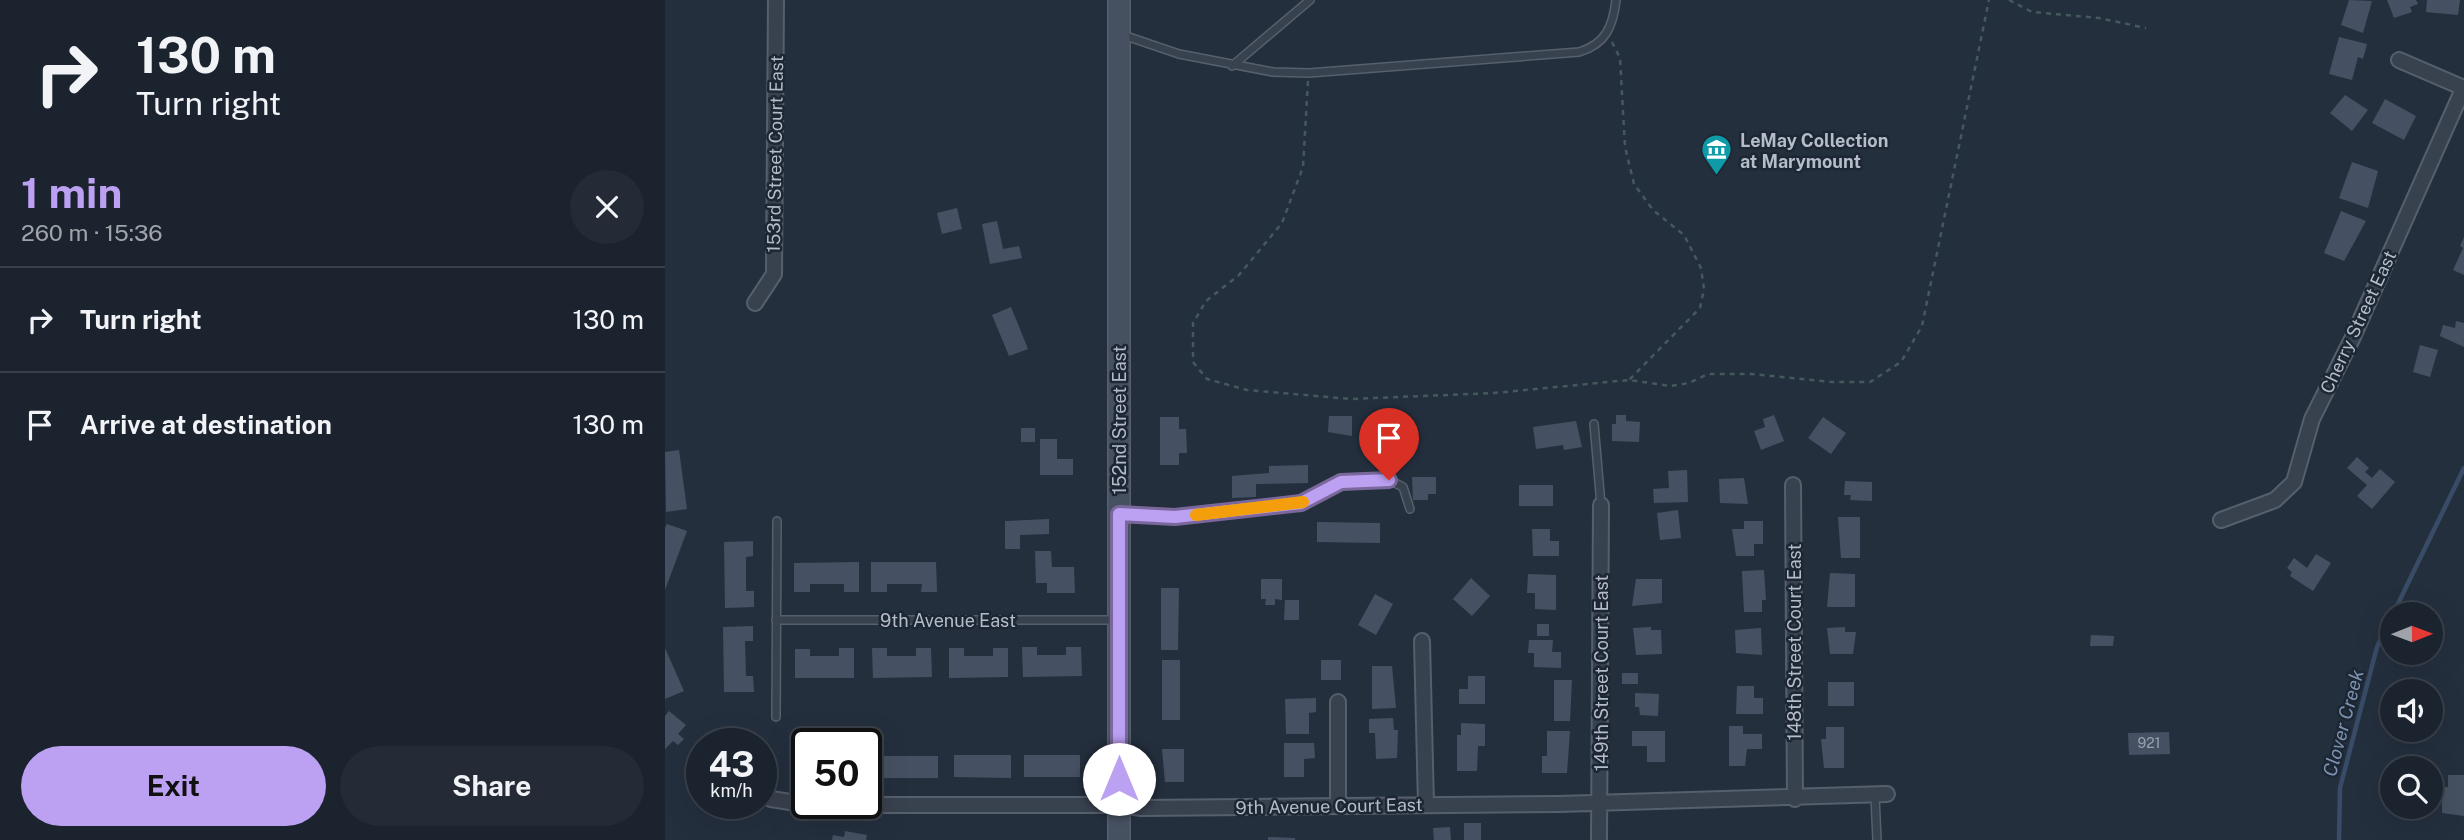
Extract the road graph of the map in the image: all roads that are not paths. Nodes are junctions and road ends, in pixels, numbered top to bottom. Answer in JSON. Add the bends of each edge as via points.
{"nodes":[{"id":1,"x":776,"y":0,"type":"edge"},
{"id":2,"x":1119,"y":0,"type":"edge"},
{"id":3,"x":1310,"y":0,"type":"edge"},
{"id":4,"x":1616,"y":0,"type":"edge"},
{"id":5,"x":1119,"y":34,"type":"junction"},
{"id":6,"x":2399,"y":60,"type":"dead end"},
{"id":7,"x":1232,"y":66,"type":"junction"},
{"id":8,"x":2464,"y":88,"type":"edge"},
{"id":9,"x":755,"y":303,"type":"dead end"},
{"id":10,"x":1594,"y":424,"type":"dead end"},
{"id":11,"x":1793,"y":485,"type":"dead end"},
{"id":12,"x":1601,"y":505,"type":"joint"},
{"id":13,"x":1410,"y":509,"type":"dead end"},
{"id":14,"x":1119,"y":514,"type":"junction"},
{"id":15,"x":2221,"y":520,"type":"dead end"},
{"id":16,"x":777,"y":521,"type":"dead end"},
{"id":17,"x":776,"y":620,"type":"junction"},
{"id":18,"x":1119,"y":620,"type":"junction"},
{"id":19,"x":1422,"y":641,"type":"dead end"},
{"id":20,"x":1338,"y":702,"type":"dead end"},
{"id":21,"x":776,"y":717,"type":"dead end"},
{"id":22,"x":1881,"y":795,"type":"joint"},
{"id":23,"x":1795,"y":799,"type":"junction"},
{"id":24,"x":777,"y":800,"type":"edge"},
{"id":25,"x":1600,"y":803,"type":"junction"},
{"id":26,"x":1119,"y":805,"type":"junction"},
{"id":27,"x":1426,"y":805,"type":"junction"},
{"id":28,"x":1338,"y":806,"type":"junction"},
{"id":29,"x":1119,"y":840,"type":"edge"},
{"id":30,"x":1599,"y":840,"type":"edge"},
{"id":31,"x":1877,"y":840,"type":"edge"}],
"edges":[{"from":1,"to":9,"type":"street","name":"153rd Street Court East","via":[[774,274]]},
{"from":2,"to":5,"type":"main road","name":"152nd Street East"},
{"from":3,"to":7,"type":"lane"},
{"from":4,"to":7,"type":"lane","via":[[1614,18],[1601,43],[1579,52],[1308,73]]},
{"from":5,"to":7,"type":"lane"},
{"from":5,"to":14,"type":"main road","name":"152nd Street East"},
{"from":6,"to":8,"type":"street"},
{"from":8,"to":15,"type":"street","name":"Cherry Street East","via":[[2312,419],[2294,482],[2275,500]]},
{"from":10,"to":12,"type":"lane"},
{"from":11,"to":23,"type":"street","name":"148th Street Court East"},
{"from":12,"to":25,"type":"street","name":"149th Street Court East"},
{"from":13,"to":14,"type":"lane","via":[[1403,487],[1389,480],[1341,482],[1301,503],[1175,517]]},
{"from":14,"to":18,"type":"main road","name":"152nd Street East"},
{"from":16,"to":17,"type":"lane"},
{"from":17,"to":18,"type":"lane","name":"9th Avenue East"},
{"from":17,"to":21,"type":"lane"},
{"from":18,"to":26,"type":"main road","name":"152nd Street East"},
{"from":19,"to":27,"type":"street"},
{"from":20,"to":28,"type":"street"},
{"from":22,"to":23,"type":"street","name":"9th Avenue Court East"},
{"from":22,"to":31,"type":"lane"},
{"from":23,"to":25,"type":"street","name":"9th Avenue Court East"},
{"from":24,"to":26,"type":"street","name":"9th Avenue Court East","via":[[810,805]]},
{"from":25,"to":27,"type":"street","name":"9th Avenue Court East"},
{"from":25,"to":30,"type":"street","name":"149th Street Court East"},
{"from":26,"to":28,"type":"street","name":"9th Avenue Court East"},
{"from":26,"to":29,"type":"main road","name":"152nd Street East"},
{"from":27,"to":28,"type":"street","name":"9th Avenue Court East"}]}
